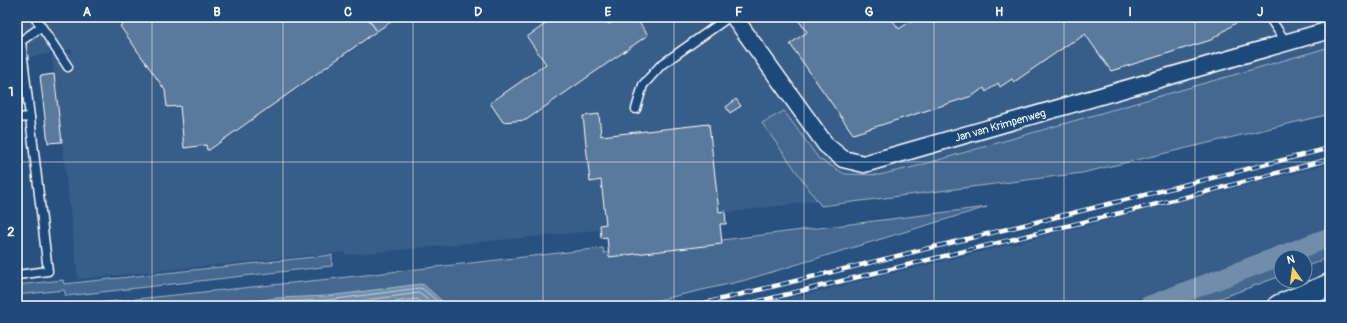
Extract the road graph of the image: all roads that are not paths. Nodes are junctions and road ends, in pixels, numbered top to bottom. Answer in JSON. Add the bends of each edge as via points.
{"nodes":[{"id":1,"x":35,"y":17,"type":"edge"},
{"id":2,"x":729,"y":17,"type":"edge"},
{"id":3,"x":734,"y":17,"type":"edge"},
{"id":4,"x":1269,"y":17,"type":"edge"},
{"id":5,"x":41,"y":27,"type":"junction"},
{"id":6,"x":1330,"y":30,"type":"edge"},
{"id":7,"x":1286,"y":42,"type":"junction"},
{"id":8,"x":68,"y":67,"type":"dead end"},
{"id":9,"x":636,"y":109,"type":"dead end"},
{"id":10,"x":30,"y":117,"type":"junction"},
{"id":11,"x":17,"y":118,"type":"edge"},
{"id":12,"x":17,"y":275,"type":"edge"},
{"id":13,"x":1330,"y":285,"type":"edge"},
{"id":14,"x":1279,"y":306,"type":"edge"}],
"edges":[{"from":1,"to":5,"type":"lane"},
{"from":2,"to":9,"type":"lane","via":[[661,65],[643,85]]},
{"from":3,"to":7,"type":"street","name":"Jan van Krimpenweg","via":[[826,145],[843,159],[864,164]]},
{"from":4,"to":7,"type":"lane"},
{"from":5,"to":8,"type":"lane"},
{"from":5,"to":10,"type":"lane","via":[[21,41]]},
{"from":6,"to":7,"type":"street","name":"Jan van Krimpenweg"},
{"from":10,"to":11,"type":"lane"},
{"from":10,"to":12,"type":"lane","via":[[48,272]]},
{"from":13,"to":14,"type":"main road"}]}
